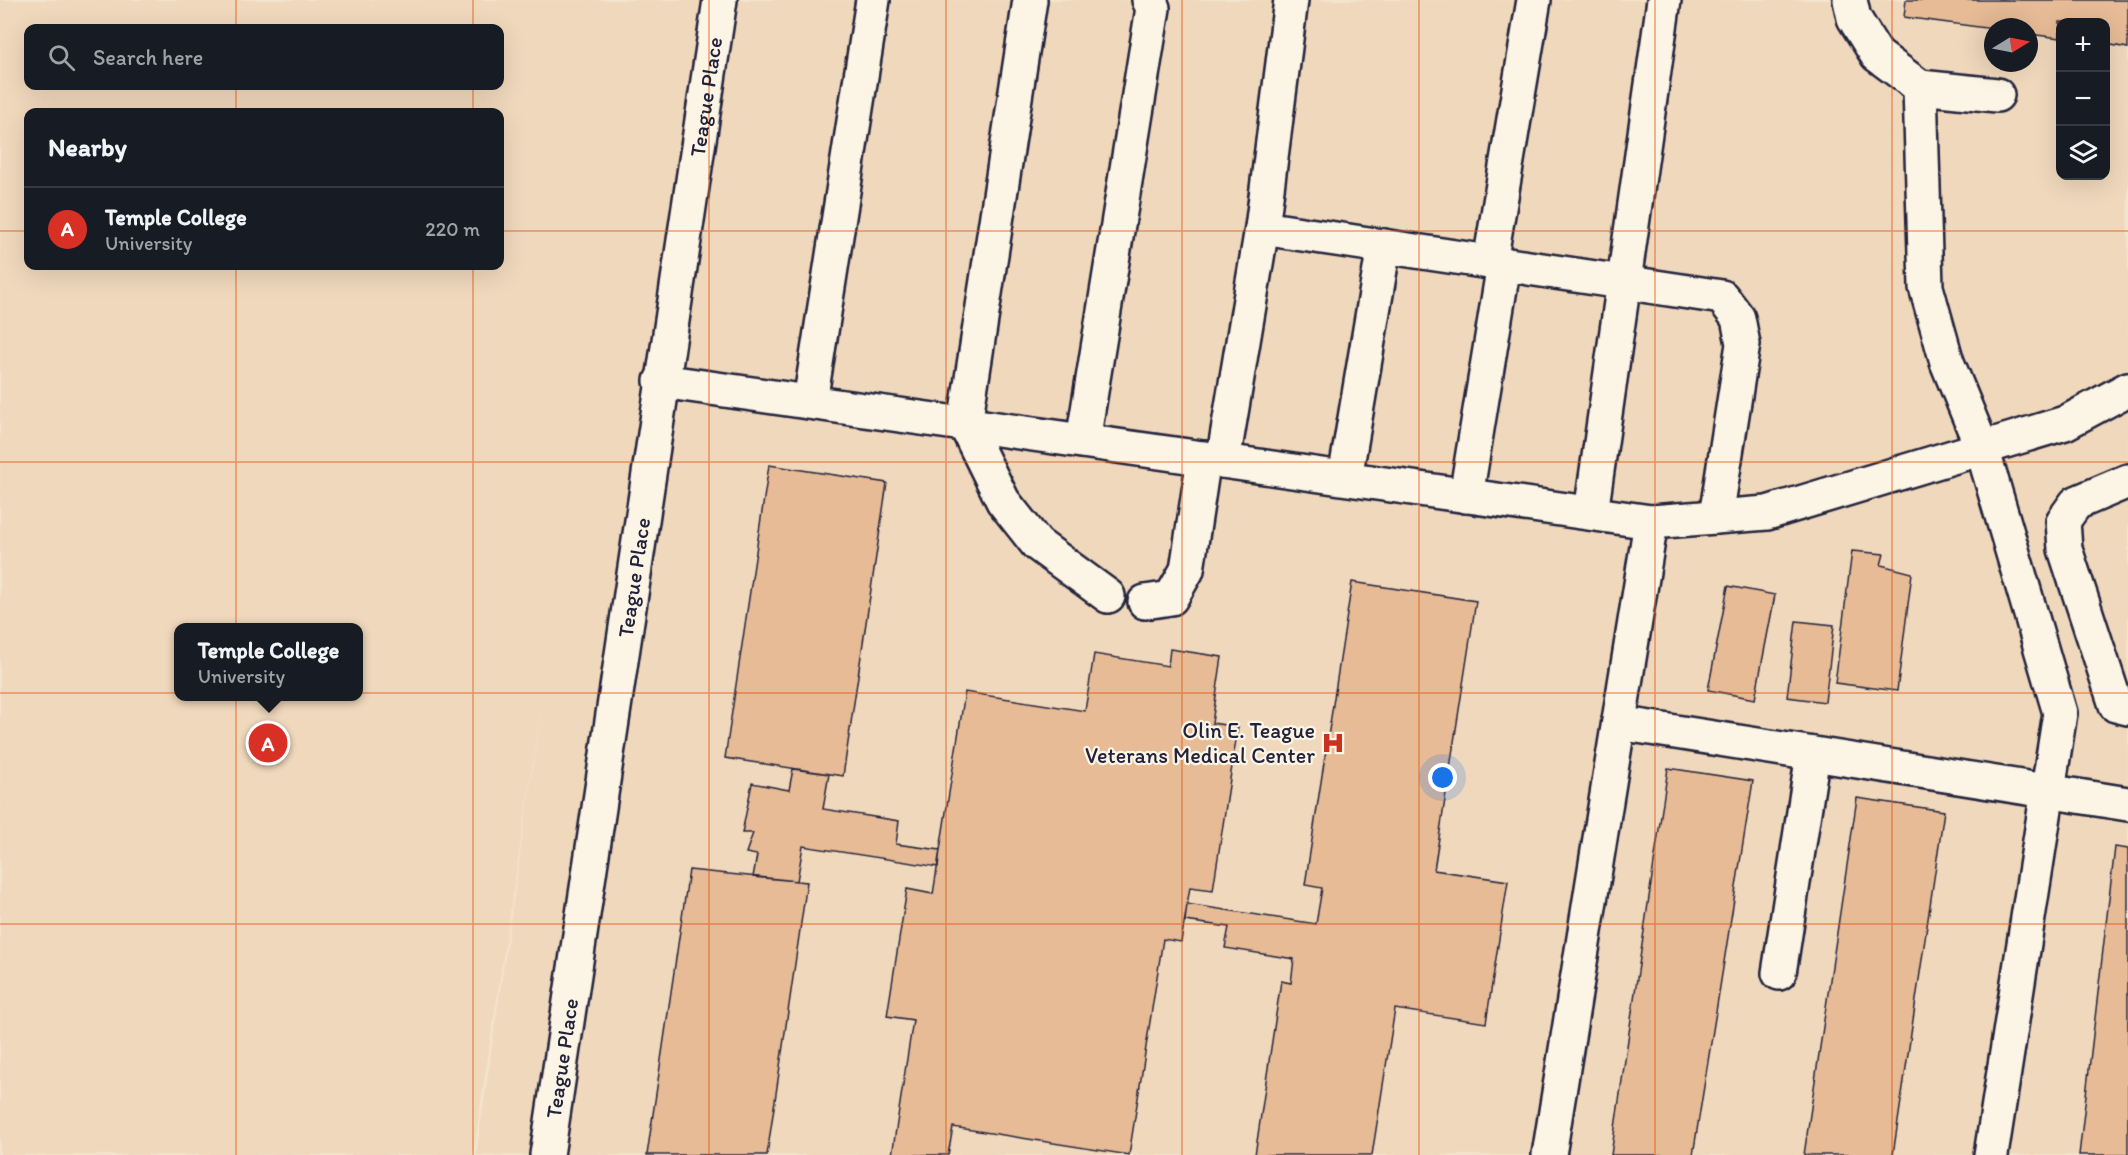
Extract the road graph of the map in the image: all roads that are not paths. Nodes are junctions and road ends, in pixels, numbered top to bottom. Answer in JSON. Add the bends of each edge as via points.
{"nodes":[{"id":1,"x":720,"y":0,"type":"edge"},
{"id":2,"x":873,"y":0,"type":"edge"},
{"id":3,"x":1030,"y":0,"type":"edge"},
{"id":4,"x":1149,"y":0,"type":"edge"},
{"id":5,"x":1292,"y":0,"type":"edge"},
{"id":6,"x":1534,"y":0,"type":"edge"},
{"id":7,"x":1664,"y":0,"type":"edge"},
{"id":8,"x":1850,"y":0,"type":"edge"},
{"id":9,"x":1920,"y":87,"type":"junction"},
{"id":10,"x":1997,"y":95,"type":"dead end"},
{"id":11,"x":1262,"y":228,"type":"junction"},
{"id":12,"x":1384,"y":246,"type":"junction"},
{"id":13,"x":1497,"y":263,"type":"junction"},
{"id":14,"x":1624,"y":282,"type":"junction"},
{"id":15,"x":661,"y":381,"type":"junction"},
{"id":16,"x":2128,"y":389,"type":"edge"},
{"id":17,"x":810,"y":402,"type":"junction"},
{"id":18,"x":965,"y":424,"type":"junction"},
{"id":19,"x":1083,"y":441,"type":"junction"},
{"id":20,"x":1982,"y":448,"type":"junction"},
{"id":21,"x":1214,"y":459,"type":"junction"},
{"id":22,"x":1345,"y":478,"type":"junction"},
{"id":23,"x":2128,"y":481,"type":"edge"},
{"id":24,"x":1466,"y":496,"type":"junction"},
{"id":25,"x":1591,"y":513,"type":"junction"},
{"id":26,"x":1716,"y":517,"type":"junction"},
{"id":27,"x":1651,"y":522,"type":"junction"},
{"id":28,"x":1108,"y":596,"type":"dead end"},
{"id":29,"x":1145,"y":602,"type":"dead end"},
{"id":30,"x":2128,"y":708,"type":"edge"},
{"id":31,"x":1619,"y":723,"type":"junction"},
{"id":32,"x":1813,"y":754,"type":"junction"},
{"id":33,"x":2048,"y":791,"type":"junction"},
{"id":34,"x":2128,"y":802,"type":"edge"},
{"id":35,"x":1779,"y":973,"type":"dead end"},
{"id":36,"x":547,"y":1155,"type":"edge"},
{"id":37,"x":1549,"y":1155,"type":"edge"},
{"id":38,"x":1991,"y":1155,"type":"edge"}],
"edges":[{"from":1,"to":15,"type":"lane","name":"Teague Place"},
{"from":2,"to":17,"type":"lane"},
{"from":3,"to":18,"type":"lane"},
{"from":4,"to":19,"type":"lane","via":[[1153,8]]},
{"from":5,"to":11,"type":"lane"},
{"from":6,"to":13,"type":"lane"},
{"from":7,"to":14,"type":"lane"},
{"from":8,"to":9,"type":"lane","via":[[1854,18],[1877,56]]},
{"from":9,"to":10,"type":"lane"},
{"from":9,"to":20,"type":"lane","via":[[1926,287],[1947,362]]},
{"from":11,"to":12,"type":"lane"},
{"from":11,"to":21,"type":"lane"},
{"from":12,"to":13,"type":"lane"},
{"from":12,"to":22,"type":"lane"},
{"from":13,"to":14,"type":"lane"},
{"from":13,"to":24,"type":"lane"},
{"from":14,"to":25,"type":"lane"},
{"from":14,"to":26,"type":"lane","via":[[1722,297],[1738,318],[1743,344]]},
{"from":15,"to":17,"type":"lane"},
{"from":15,"to":36,"type":"lane","name":"Teague Place"},
{"from":16,"to":20,"type":"lane","via":[[2065,423]]},
{"from":17,"to":18,"type":"lane"},
{"from":18,"to":19,"type":"lane"},
{"from":18,"to":28,"type":"lane","via":[[1003,501],[1037,544]]},
{"from":19,"to":21,"type":"lane"},
{"from":20,"to":26,"type":"lane","via":[[1767,513]]},
{"from":20,"to":33,"type":"lane","via":[[2060,713]]},
{"from":21,"to":22,"type":"lane"},
{"from":21,"to":29,"type":"lane","via":[[1187,570],[1171,598]]},
{"from":22,"to":24,"type":"lane"},
{"from":23,"to":30,"type":"lane","via":[[2076,502],[2063,521],[2065,549],[2115,705]]},
{"from":24,"to":25,"type":"lane"},
{"from":25,"to":27,"type":"lane"},
{"from":26,"to":27,"type":"lane"},
{"from":27,"to":31,"type":"lane"},
{"from":31,"to":32,"type":"lane"},
{"from":31,"to":37,"type":"lane"},
{"from":32,"to":33,"type":"lane"},
{"from":32,"to":35,"type":"lane"},
{"from":33,"to":34,"type":"lane"},
{"from":33,"to":38,"type":"lane"}]}
